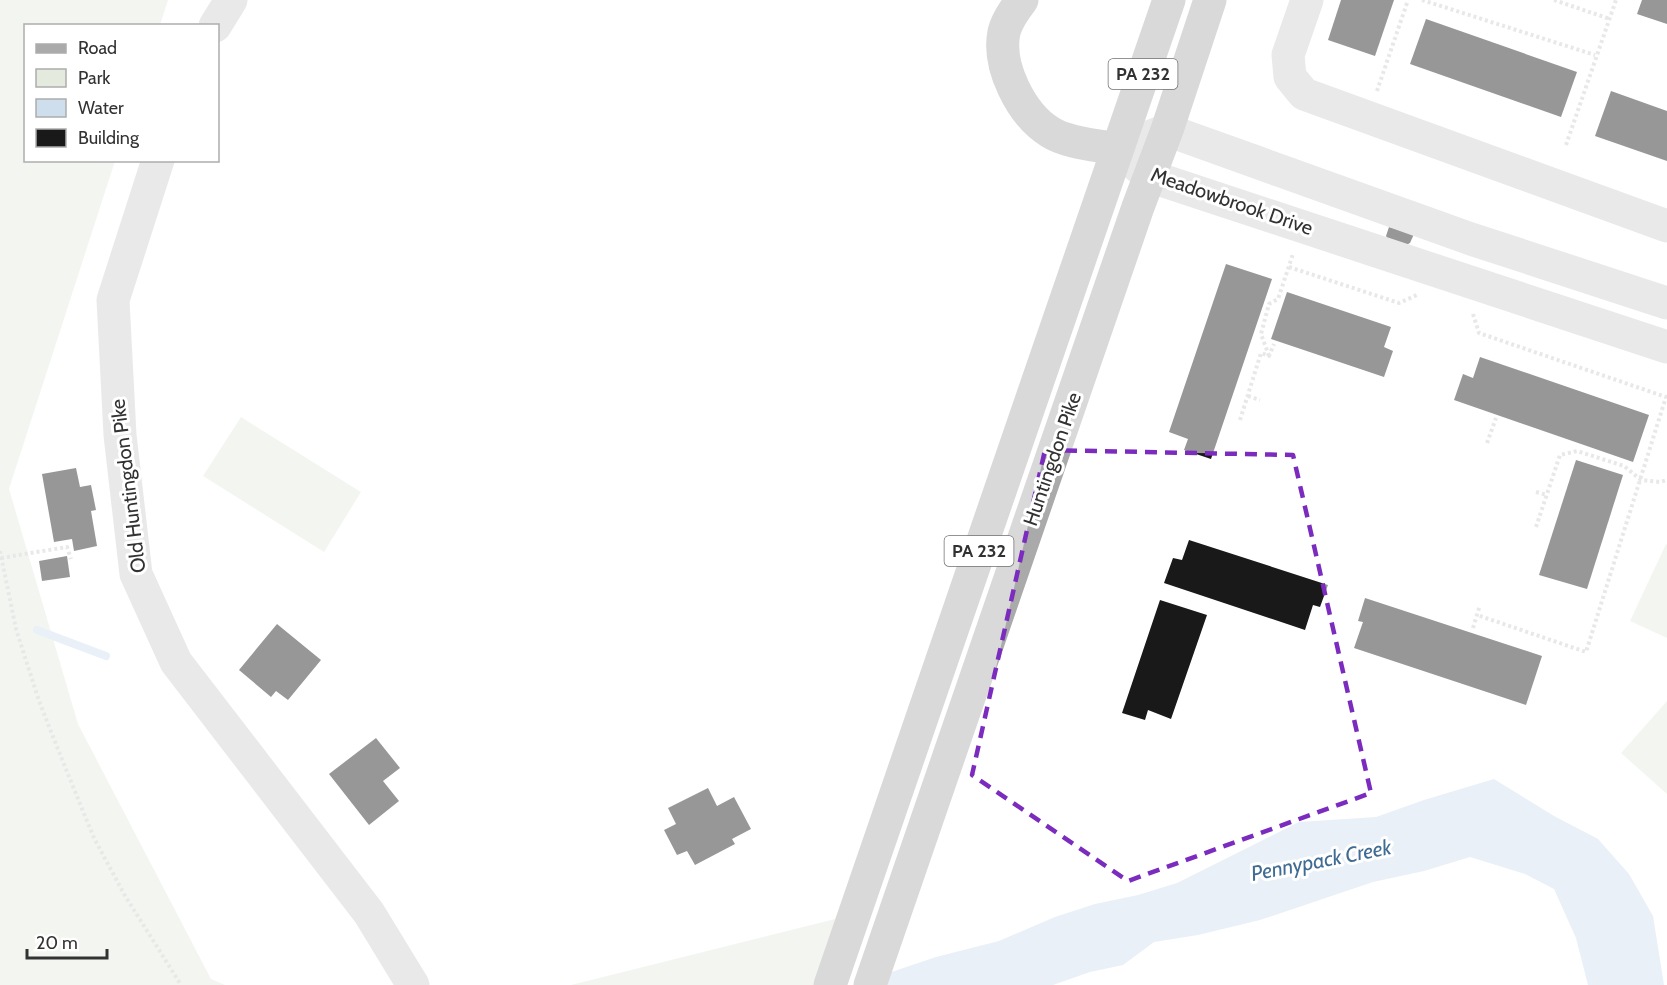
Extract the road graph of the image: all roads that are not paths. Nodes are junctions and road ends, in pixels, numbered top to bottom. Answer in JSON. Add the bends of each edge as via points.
{"nodes":[{"id":1,"x":231,"y":0,"type":"edge"},
{"id":2,"x":1022,"y":0,"type":"edge"},
{"id":3,"x":1169,"y":0,"type":"edge"},
{"id":4,"x":1210,"y":0,"type":"edge"},
{"id":5,"x":1307,"y":0,"type":"edge"},
{"id":6,"x":216,"y":24,"type":"edge"},
{"id":7,"x":1167,"y":130,"type":"junction"},
{"id":8,"x":1117,"y":149,"type":"junction"},
{"id":9,"x":157,"y":162,"type":"edge"},
{"id":10,"x":1149,"y":176,"type":"junction"},
{"id":11,"x":1667,"y":226,"type":"edge"},
{"id":12,"x":1667,"y":303,"type":"edge"},
{"id":13,"x":1667,"y":347,"type":"edge"},
{"id":14,"x":413,"y":985,"type":"edge"},
{"id":15,"x":830,"y":985,"type":"edge"},
{"id":16,"x":870,"y":985,"type":"edge"}],
"edges":[{"from":1,"to":6,"type":"street"},
{"from":2,"to":8,"type":"main road","via":[[1008,20],[1003,47],[1010,81],[1024,107],[1052,134]]},
{"from":3,"to":8,"type":"main road","name":"Huntingdon Pike","number":"PA 232"},
{"from":4,"to":7,"type":"main road","name":"Huntingdon Pike","number":"PA 232"},
{"from":5,"to":11,"type":"street","via":[[1288,55],[1290,77],[1304,94]]},
{"from":7,"to":8,"type":"street","name":"Meadowbrook Drive"},
{"from":7,"to":10,"type":"main road","name":"Huntingdon Pike","number":"PA 232"},
{"from":7,"to":12,"type":"street","via":[[1472,239]]},
{"from":8,"to":10,"type":"street","name":"Meadowbrook Drive"},
{"from":8,"to":15,"type":"main road","name":"Huntingdon Pike","number":"PA 232"},
{"from":9,"to":14,"type":"street","name":"Old Huntingdon Pike","via":[[112,300],[120,435],[136,574],[176,662],[369,913]]},
{"from":10,"to":13,"type":"street","name":"Meadowbrook Drive"},
{"from":10,"to":16,"type":"main road","name":"Huntingdon Pike","number":"PA 232"}]}
